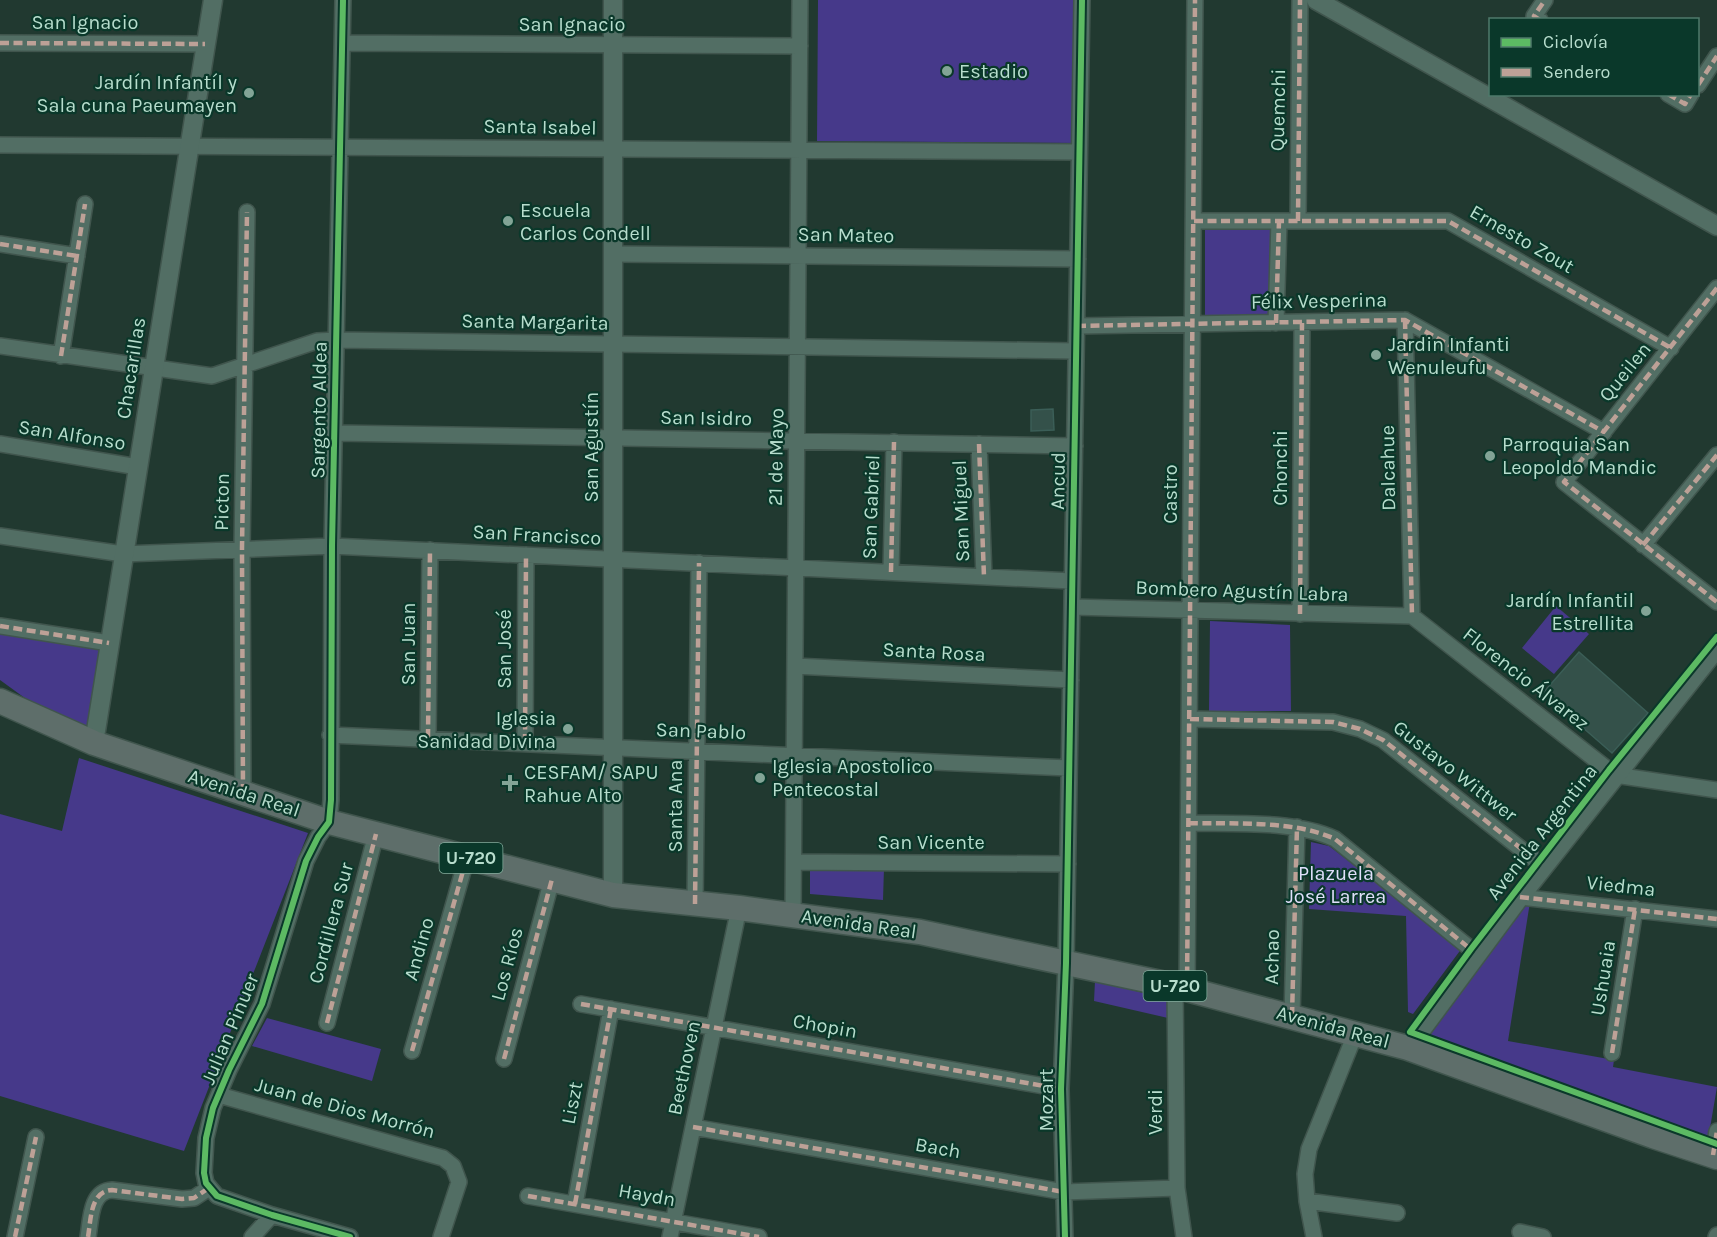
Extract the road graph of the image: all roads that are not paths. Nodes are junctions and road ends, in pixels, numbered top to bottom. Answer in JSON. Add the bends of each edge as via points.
{"nodes":[{"id":1,"x":213,"y":0,"type":"edge"},
{"id":2,"x":343,"y":0,"type":"edge"},
{"id":3,"x":613,"y":0,"type":"edge"},
{"id":4,"x":801,"y":0,"type":"edge"},
{"id":5,"x":1082,"y":0,"type":"edge"},
{"id":6,"x":1196,"y":0,"type":"edge"},
{"id":7,"x":1300,"y":0,"type":"edge"},
{"id":8,"x":1316,"y":0,"type":"edge"},
{"id":9,"x":1545,"y":0,"type":"edge"},
{"id":10,"x":1537,"y":18,"type":"edge"},
{"id":11,"x":0,"y":43,"type":"edge"},
{"id":12,"x":206,"y":44,"type":"junction"},
{"id":13,"x":342,"y":44,"type":"junction"},
{"id":14,"x":800,"y":45,"type":"junction"},
{"id":15,"x":614,"y":46,"type":"junction"},
{"id":16,"x":1717,"y":56,"type":"edge"},
{"id":17,"x":1699,"y":83,"type":"edge"},
{"id":18,"x":0,"y":145,"type":"edge"},
{"id":19,"x":189,"y":145,"type":"junction"},
{"id":20,"x":341,"y":146,"type":"junction"},
{"id":21,"x":613,"y":148,"type":"junction"},
{"id":22,"x":800,"y":149,"type":"junction"},
{"id":23,"x":1079,"y":152,"type":"junction"},
{"id":24,"x":85,"y":204,"type":"dead end"},
{"id":25,"x":247,"y":212,"type":"dead end"},
{"id":26,"x":1194,"y":221,"type":"junction"},
{"id":27,"x":1279,"y":221,"type":"junction"},
{"id":28,"x":1298,"y":221,"type":"junction"},
{"id":29,"x":1717,"y":226,"type":"edge"},
{"id":30,"x":0,"y":244,"type":"edge"},
{"id":31,"x":613,"y":254,"type":"junction"},
{"id":32,"x":77,"y":256,"type":"junction"},
{"id":33,"x":799,"y":256,"type":"junction"},
{"id":34,"x":1078,"y":259,"type":"junction"},
{"id":35,"x":1717,"y":288,"type":"edge"},
{"id":36,"x":1406,"y":320,"type":"junction"},
{"id":37,"x":1276,"y":323,"type":"junction"},
{"id":38,"x":1302,"y":323,"type":"junction"},
{"id":39,"x":1193,"y":324,"type":"junction"},
{"id":40,"x":1077,"y":326,"type":"junction"},
{"id":41,"x":338,"y":340,"type":"junction"},
{"id":42,"x":613,"y":344,"type":"junction"},
{"id":43,"x":0,"y":346,"type":"edge"},
{"id":44,"x":798,"y":346,"type":"junction"},
{"id":45,"x":1671,"y":348,"type":"junction"},
{"id":46,"x":1076,"y":351,"type":"junction"},
{"id":47,"x":62,"y":356,"type":"junction"},
{"id":48,"x":245,"y":365,"type":"junction"},
{"id":49,"x":153,"y":369,"type":"junction"},
{"id":50,"x":1604,"y":432,"type":"junction"},
{"id":51,"x":336,"y":433,"type":"junction"},
{"id":52,"x":613,"y":438,"type":"junction"},
{"id":53,"x":797,"y":441,"type":"junction"},
{"id":54,"x":894,"y":442,"type":"junction"},
{"id":55,"x":0,"y":444,"type":"edge"},
{"id":56,"x":979,"y":444,"type":"junction"},
{"id":57,"x":1075,"y":446,"type":"junction"},
{"id":58,"x":1717,"y":455,"type":"edge"},
{"id":59,"x":138,"y":467,"type":"junction"},
{"id":60,"x":0,"y":536,"type":"edge"},
{"id":61,"x":1643,"y":545,"type":"junction"},
{"id":62,"x":332,"y":546,"type":"junction"},
{"id":63,"x":242,"y":549,"type":"junction"},
{"id":64,"x":430,"y":550,"type":"junction"},
{"id":65,"x":123,"y":554,"type":"junction"},
{"id":66,"x":525,"y":555,"type":"junction"},
{"id":67,"x":613,"y":559,"type":"junction"},
{"id":68,"x":699,"y":563,"type":"junction"},
{"id":69,"x":796,"y":568,"type":"junction"},
{"id":70,"x":891,"y":572,"type":"junction"},
{"id":71,"x":984,"y":577,"type":"junction"},
{"id":72,"x":1072,"y":581,"type":"junction"},
{"id":73,"x":1717,"y":602,"type":"edge"},
{"id":74,"x":1072,"y":607,"type":"junction"},
{"id":75,"x":1190,"y":610,"type":"junction"},
{"id":76,"x":1300,"y":614,"type":"junction"},
{"id":77,"x":1412,"y":616,"type":"junction"},
{"id":78,"x":0,"y":626,"type":"edge"},
{"id":79,"x":109,"y":643,"type":"junction"},
{"id":80,"x":1717,"y":648,"type":"edge"},
{"id":81,"x":795,"y":666,"type":"junction"},
{"id":82,"x":1071,"y":680,"type":"junction"},
{"id":83,"x":0,"y":701,"type":"edge"},
{"id":84,"x":1190,"y":719,"type":"junction"},
{"id":85,"x":330,"y":735,"type":"junction"},
{"id":86,"x":429,"y":738,"type":"junction"},
{"id":87,"x":94,"y":743,"type":"junction"},
{"id":88,"x":525,"y":743,"type":"junction"},
{"id":89,"x":613,"y":748,"type":"junction"},
{"id":90,"x":696,"y":752,"type":"junction"},
{"id":91,"x":795,"y":755,"type":"junction"},
{"id":92,"x":1069,"y":768,"type":"junction"},
{"id":93,"x":1615,"y":775,"type":"junction"},
{"id":94,"x":1717,"y":790,"type":"edge"},
{"id":95,"x":243,"y":793,"type":"junction"},
{"id":96,"x":329,"y":822,"type":"junction"},
{"id":97,"x":1189,"y":823,"type":"junction"},
{"id":98,"x":1297,"y":827,"type":"junction"},
{"id":99,"x":376,"y":834,"type":"junction"},
{"id":100,"x":467,"y":857,"type":"junction"},
{"id":101,"x":794,"y":862,"type":"junction"},
{"id":102,"x":1068,"y":864,"type":"junction"},
{"id":103,"x":1544,"y":867,"type":"junction"},
{"id":104,"x":552,"y":879,"type":"junction"},
{"id":105,"x":613,"y":895,"type":"junction"},
{"id":106,"x":1520,"y":897,"type":"junction"},
{"id":107,"x":695,"y":904,"type":"junction"},
{"id":108,"x":739,"y":908,"type":"junction"},
{"id":109,"x":1635,"y":909,"type":"junction"},
{"id":110,"x":793,"y":915,"type":"junction"},
{"id":111,"x":1717,"y":919,"type":"edge"},
{"id":112,"x":1477,"y":954,"type":"junction"},
{"id":113,"x":1066,"y":963,"type":"junction"},
{"id":114,"x":1181,"y":987,"type":"junction"},
{"id":115,"x":581,"y":1004,"type":"dead end"},
{"id":116,"x":611,"y":1009,"type":"junction"},
{"id":117,"x":1292,"y":1016,"type":"junction"},
{"id":118,"x":327,"y":1023,"type":"dead end"},
{"id":119,"x":714,"y":1028,"type":"junction"},
{"id":120,"x":1356,"y":1032,"type":"junction"},
{"id":121,"x":1408,"y":1048,"type":"junction"},
{"id":122,"x":412,"y":1051,"type":"dead end"},
{"id":123,"x":1612,"y":1053,"type":"dead end"},
{"id":124,"x":504,"y":1059,"type":"dead end"},
{"id":125,"x":1061,"y":1089,"type":"junction"},
{"id":126,"x":219,"y":1095,"type":"junction"},
{"id":127,"x":693,"y":1127,"type":"junction"},
{"id":128,"x":1717,"y":1131,"type":"edge"},
{"id":129,"x":36,"y":1137,"type":"dead end"},
{"id":130,"x":1715,"y":1156,"type":"edge"},
{"id":131,"x":209,"y":1188,"type":"junction"},
{"id":132,"x":1177,"y":1188,"type":"junction"},
{"id":133,"x":1064,"y":1192,"type":"junction"},
{"id":134,"x":528,"y":1196,"type":"dead end"},
{"id":135,"x":1306,"y":1201,"type":"junction"},
{"id":136,"x":575,"y":1204,"type":"junction"},
{"id":137,"x":1397,"y":1213,"type":"dead end"},
{"id":138,"x":272,"y":1215,"type":"junction"},
{"id":139,"x":674,"y":1222,"type":"junction"},
{"id":140,"x":1520,"y":1233,"type":"dead end"},
{"id":141,"x":15,"y":1237,"type":"edge"},
{"id":142,"x":88,"y":1237,"type":"edge"},
{"id":143,"x":252,"y":1237,"type":"edge"},
{"id":144,"x":350,"y":1237,"type":"edge"},
{"id":145,"x":441,"y":1237,"type":"edge"},
{"id":146,"x":670,"y":1237,"type":"edge"},
{"id":147,"x":759,"y":1237,"type":"edge"},
{"id":148,"x":1065,"y":1237,"type":"edge"},
{"id":149,"x":1184,"y":1237,"type":"edge"},
{"id":150,"x":1314,"y":1237,"type":"edge"},
{"id":151,"x":1543,"y":1237,"type":"edge"}],
"edges":[{"from":1,"to":12,"type":"street","name":"Chacarillas"},
{"from":2,"to":13,"type":"street","name":"Sargento Aldea"},
{"from":3,"to":15,"type":"street","name":"San Agustín"},
{"from":4,"to":14,"type":"street","name":"21 de Mayo"},
{"from":5,"to":23,"type":"street","name":"Ancud"},
{"from":6,"to":26,"type":"street","name":"Castro"},
{"from":7,"to":28,"type":"street","name":"Quemchi"},
{"from":8,"to":29,"type":"street"},
{"from":9,"to":10,"type":"street"},
{"from":11,"to":12,"type":"street","name":"San Ignacio"},
{"from":12,"to":19,"type":"street","name":"Chacarillas"},
{"from":13,"to":15,"type":"street","name":"San Ignacio"},
{"from":13,"to":20,"type":"street","name":"Sargento Aldea"},
{"from":14,"to":15,"type":"street","name":"San Ignacio"},
{"from":14,"to":22,"type":"street","name":"21 de Mayo"},
{"from":15,"to":21,"type":"street","name":"San Agustín"},
{"from":16,"to":17,"type":"street"},
{"from":18,"to":19,"type":"street","name":"Santa Isabel"},
{"from":19,"to":20,"type":"street","name":"Santa Isabel"},
{"from":19,"to":49,"type":"street","name":"Chacarillas"},
{"from":20,"to":21,"type":"street","name":"Santa Isabel"},
{"from":20,"to":41,"type":"street","name":"Sargento Aldea"},
{"from":21,"to":22,"type":"street","name":"Santa Isabel"},
{"from":21,"to":31,"type":"street","name":"San Agustín"},
{"from":22,"to":23,"type":"street","name":"Santa Isabel"},
{"from":22,"to":33,"type":"street","name":"21 de Mayo"},
{"from":23,"to":34,"type":"street","name":"Ancud"},
{"from":24,"to":32,"type":"street"},
{"from":25,"to":48,"type":"street","name":"Picton"},
{"from":26,"to":27,"type":"street","name":"Ernesto Zout"},
{"from":26,"to":39,"type":"street","name":"Castro"},
{"from":27,"to":28,"type":"street","name":"Ernesto Zout"},
{"from":27,"to":37,"type":"street"},
{"from":28,"to":45,"type":"street","name":"Ernesto Zout","via":[[1448,221]]},
{"from":30,"to":32,"type":"street"},
{"from":31,"to":33,"type":"street","name":"San Mateo"},
{"from":31,"to":42,"type":"street","name":"San Agustín"},
{"from":32,"to":47,"type":"street"},
{"from":33,"to":34,"type":"street","name":"San Mateo"},
{"from":33,"to":44,"type":"street","name":"21 de Mayo"},
{"from":34,"to":40,"type":"street","name":"Ancud"},
{"from":35,"to":45,"type":"street","name":"Queilen"},
{"from":36,"to":38,"type":"street","name":"Félix Vesperina"},
{"from":36,"to":50,"type":"street","name":"Félix Vesperina"},
{"from":36,"to":77,"type":"street","name":"Dalcahue"},
{"from":37,"to":38,"type":"street","name":"Félix Vesperina"},
{"from":37,"to":39,"type":"street","name":"Félix Vesperina"},
{"from":38,"to":76,"type":"street","name":"Chonchi"},
{"from":39,"to":40,"type":"street","name":"Félix Vesperina"},
{"from":39,"to":75,"type":"street","name":"Castro"},
{"from":40,"to":46,"type":"street","name":"Ancud"},
{"from":41,"to":42,"type":"street","name":"Santa Margarita"},
{"from":41,"to":48,"type":"street","name":"Santa Margarita","via":[[317,341]]},
{"from":41,"to":51,"type":"street","name":"Sargento Aldea"},
{"from":42,"to":44,"type":"street","name":"Santa Margarita"},
{"from":42,"to":52,"type":"street","name":"San Agustín"},
{"from":43,"to":47,"type":"street","name":"Santa Margarita"},
{"from":44,"to":46,"type":"street","name":"Santa Margarita"},
{"from":44,"to":53,"type":"street","name":"21 de Mayo"},
{"from":45,"to":50,"type":"street","name":"Queilen"},
{"from":46,"to":57,"type":"street","name":"Ancud"},
{"from":47,"to":49,"type":"street","name":"Santa Margarita"},
{"from":48,"to":49,"type":"street","name":"Santa Margarita","via":[[212,376]]},
{"from":48,"to":63,"type":"street","name":"Picton"},
{"from":49,"to":59,"type":"street","name":"Chacarillas"},
{"from":50,"to":61,"type":"street","name":"Queilen","via":[[1564,482]]},
{"from":51,"to":52,"type":"street","name":"San Isidro"},
{"from":51,"to":62,"type":"street","name":"Sargento Aldea"},
{"from":52,"to":53,"type":"street","name":"San Isidro"},
{"from":52,"to":67,"type":"street","name":"San Agustín"},
{"from":53,"to":54,"type":"street","name":"San Isidro"},
{"from":53,"to":69,"type":"street","name":"21 de Mayo"},
{"from":54,"to":56,"type":"street","name":"San Isidro"},
{"from":54,"to":70,"type":"street","name":"San Gabriel"},
{"from":55,"to":59,"type":"street","name":"San Alfonso"},
{"from":56,"to":57,"type":"street","name":"San Isidro"},
{"from":56,"to":71,"type":"street","name":"San Miguel"},
{"from":57,"to":72,"type":"street","name":"Ancud"},
{"from":58,"to":61,"type":"street"},
{"from":59,"to":65,"type":"street","name":"Chacarillas"},
{"from":60,"to":65,"type":"street","name":"San Francisco"},
{"from":61,"to":73,"type":"street"},
{"from":62,"to":63,"type":"street","name":"San Francisco"},
{"from":62,"to":64,"type":"street","name":"San Francisco"},
{"from":62,"to":85,"type":"street","name":"Sargento Aldea"},
{"from":63,"to":65,"type":"street","name":"San Francisco"},
{"from":63,"to":95,"type":"street","name":"Picton"},
{"from":64,"to":66,"type":"street","name":"San Francisco"},
{"from":64,"to":86,"type":"street","name":"San Juan"},
{"from":65,"to":79,"type":"street","name":"Chacarillas"},
{"from":66,"to":67,"type":"street","name":"San Francisco"},
{"from":66,"to":88,"type":"street","name":"San José"},
{"from":67,"to":68,"type":"street","name":"San Francisco"},
{"from":67,"to":89,"type":"street","name":"San Agustín"},
{"from":68,"to":69,"type":"street","name":"San Francisco"},
{"from":68,"to":90,"type":"street","name":"Santa Ana"},
{"from":69,"to":70,"type":"street","name":"San Francisco"},
{"from":69,"to":81,"type":"street","name":"21 de Mayo"},
{"from":70,"to":71,"type":"street","name":"San Francisco"},
{"from":71,"to":72,"type":"street","name":"San Francisco"},
{"from":72,"to":74,"type":"street","name":"Ancud"},
{"from":74,"to":75,"type":"street","name":"Bombero Agustín Labra"},
{"from":74,"to":82,"type":"street","name":"Ancud"},
{"from":75,"to":76,"type":"street","name":"Bombero Agustín Labra"},
{"from":75,"to":84,"type":"street","name":"Castro"},
{"from":76,"to":77,"type":"street","name":"Bombero Agustín Labra"},
{"from":77,"to":93,"type":"street","name":"Florencio Álvarez"},
{"from":78,"to":79,"type":"street"},
{"from":79,"to":87,"type":"street","name":"Chacarillas"},
{"from":80,"to":93,"type":"street","name":"Avenida Argentina"},
{"from":81,"to":82,"type":"street","name":"Santa Rosa"},
{"from":81,"to":91,"type":"street","name":"21 de Mayo"},
{"from":82,"to":92,"type":"street","name":"Ancud"},
{"from":83,"to":87,"type":"main road","name":"Avenida Real","number":"U-720"},
{"from":84,"to":97,"type":"street","name":"Castro"},
{"from":84,"to":103,"type":"street","name":"Gustavo Wittwer","via":[[1333,722],[1366,731],[1383,740]]},
{"from":85,"to":86,"type":"street","name":"San Pablo"},
{"from":85,"to":96,"type":"street","name":"Sargento Aldea"},
{"from":86,"to":88,"type":"street","name":"San Pablo"},
{"from":87,"to":95,"type":"main road","name":"Avenida Real","number":"U-720"},
{"from":88,"to":89,"type":"street","name":"San Pablo"},
{"from":89,"to":90,"type":"street","name":"San Pablo"},
{"from":89,"to":105,"type":"street","name":"San Agustín"},
{"from":90,"to":91,"type":"street","name":"San Pablo"},
{"from":90,"to":107,"type":"street","name":"Santa Ana"},
{"from":91,"to":92,"type":"street","name":"San Pablo"},
{"from":91,"to":101,"type":"street","name":"21 de Mayo"},
{"from":92,"to":102,"type":"street","name":"Ancud"},
{"from":93,"to":94,"type":"street"},
{"from":93,"to":103,"type":"street","name":"Avenida Argentina"},
{"from":95,"to":96,"type":"main road","name":"Avenida Real","number":"U-720"},
{"from":96,"to":99,"type":"main road","name":"Avenida Real","number":"U-720"},
{"from":96,"to":126,"type":"street","name":"Julian Pinuer","via":[[306,861],[262,1004]]},
{"from":97,"to":98,"type":"street"},
{"from":97,"to":114,"type":"street","name":"Castro"},
{"from":98,"to":112,"type":"street","via":[[1335,839]]},
{"from":98,"to":117,"type":"street","name":"Achao"},
{"from":99,"to":100,"type":"main road","name":"Avenida Real","number":"U-720"},
{"from":99,"to":118,"type":"street","name":"Cordillera Sur"},
{"from":100,"to":104,"type":"main road","name":"Avenida Real","number":"U-720"},
{"from":100,"to":122,"type":"street","name":"Andino"},
{"from":101,"to":102,"type":"street","name":"San Vicente"},
{"from":101,"to":110,"type":"street","name":"21 de Mayo"},
{"from":102,"to":113,"type":"street","name":"Ancud"},
{"from":103,"to":106,"type":"street","name":"Avenida Argentina"},
{"from":104,"to":105,"type":"main road","name":"Avenida Real","number":"U-720"},
{"from":104,"to":124,"type":"street","name":"Los Ríos"},
{"from":105,"to":107,"type":"main road","name":"Avenida Real","number":"U-720"},
{"from":106,"to":109,"type":"street","name":"Viedma"},
{"from":106,"to":112,"type":"street","name":"Avenida Argentina"},
{"from":107,"to":108,"type":"main road","name":"Avenida Real","number":"U-720"},
{"from":108,"to":110,"type":"main road","name":"Avenida Real","number":"U-720"},
{"from":108,"to":119,"type":"street","name":"Beethoven"},
{"from":109,"to":111,"type":"street","name":"Viedma"},
{"from":109,"to":123,"type":"street","name":"Ushuaia"},
{"from":110,"to":113,"type":"main road","name":"Avenida Real","number":"U-720","via":[[920,932]]},
{"from":112,"to":121,"type":"street","name":"Avenida Argentina"},
{"from":113,"to":114,"type":"main road","name":"Avenida Real","number":"U-720"},
{"from":113,"to":125,"type":"street","name":"Mozart"},
{"from":114,"to":117,"type":"main road","name":"Avenida Real","number":"U-720"},
{"from":114,"to":132,"type":"street","name":"Verdi"},
{"from":115,"to":116,"type":"street","name":"Chopin"},
{"from":116,"to":119,"type":"street","name":"Chopin"},
{"from":116,"to":136,"type":"street","name":"Liszt"},
{"from":117,"to":120,"type":"main road","name":"Avenida Real","number":"U-720"},
{"from":119,"to":125,"type":"street","name":"Chopin"},
{"from":119,"to":127,"type":"street","name":"Beethoven"},
{"from":120,"to":121,"type":"main road","name":"Avenida Real","number":"U-720"},
{"from":120,"to":135,"type":"street","via":[[1309,1149]]},
{"from":121,"to":130,"type":"main road","name":"Avenida Real","number":"U-720"},
{"from":125,"to":133,"type":"street","name":"Mozart"},
{"from":126,"to":131,"type":"street","name":"Julian Pinuer","via":[[209,1121],[204,1155]]},
{"from":126,"to":145,"type":"street","name":"Juan de Dios Morrón","via":[[443,1158],[456,1171],[459,1182]]},
{"from":127,"to":133,"type":"street","name":"Bach"},
{"from":127,"to":139,"type":"street","name":"Beethoven"},
{"from":128,"to":130,"type":"street"},
{"from":129,"to":141,"type":"street"},
{"from":131,"to":138,"type":"street","via":[[217,1196]]},
{"from":131,"to":142,"type":"street","via":[[194,1198],[182,1199],[104,1191],[95,1200]]},
{"from":132,"to":133,"type":"street","name":"Bach"},
{"from":132,"to":149,"type":"street","name":"Verdi"},
{"from":133,"to":148,"type":"street","name":"Mozart"},
{"from":134,"to":136,"type":"street","name":"Haydn"},
{"from":135,"to":137,"type":"street"},
{"from":135,"to":150,"type":"street"},
{"from":136,"to":139,"type":"street","name":"Haydn"},
{"from":138,"to":143,"type":"street"},
{"from":138,"to":144,"type":"street"},
{"from":139,"to":146,"type":"street","name":"Beethoven"},
{"from":139,"to":147,"type":"street","name":"Haydn"},
{"from":140,"to":151,"type":"street"}]}
